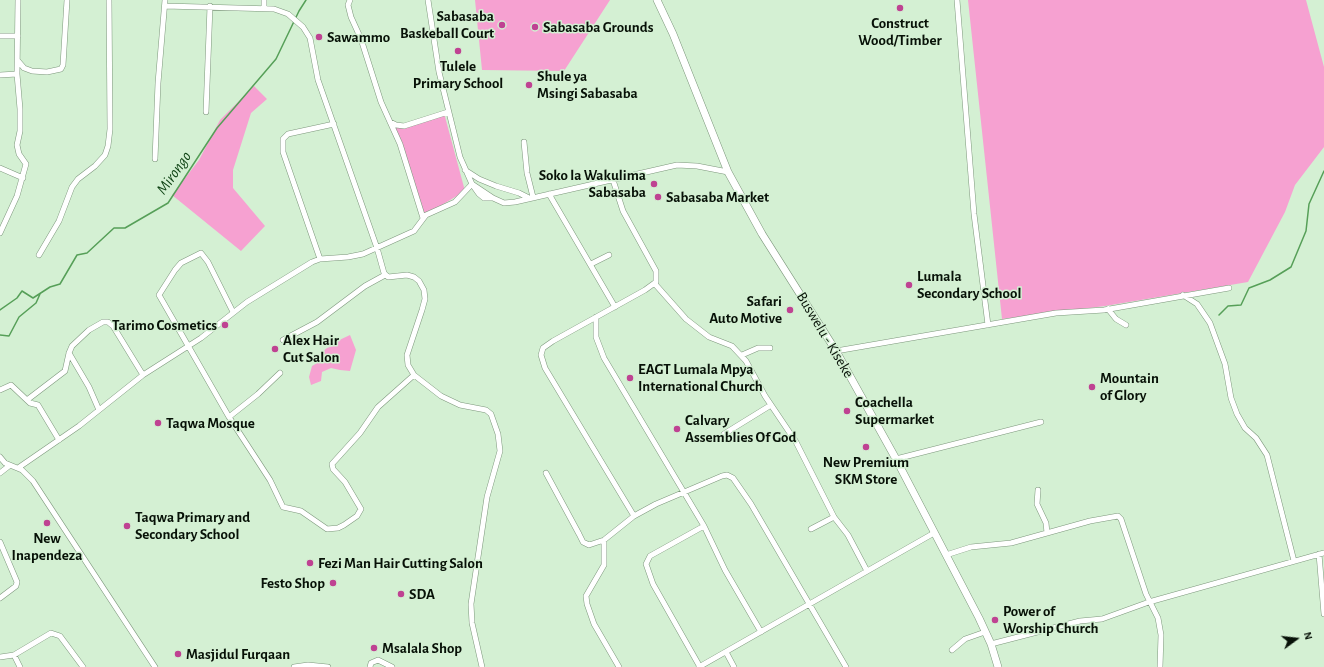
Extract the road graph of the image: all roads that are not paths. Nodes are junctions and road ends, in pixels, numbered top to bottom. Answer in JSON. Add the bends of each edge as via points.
{"nodes":[{"id":1,"x":18,"y":0,"type":"edge"},
{"id":2,"x":67,"y":0,"type":"edge"},
{"id":3,"x":109,"y":0,"type":"edge"},
{"id":4,"x":216,"y":0,"type":"edge"},
{"id":5,"x":264,"y":0,"type":"edge"},
{"id":6,"x":350,"y":0,"type":"edge"},
{"id":7,"x":428,"y":0,"type":"edge"},
{"id":8,"x":657,"y":0,"type":"edge"},
{"id":9,"x":957,"y":0,"type":"edge"},
{"id":10,"x":165,"y":3,"type":"edge"},
{"id":11,"x":213,"y":6,"type":"junction"},
{"id":12,"x":264,"y":8,"type":"junction"},
{"id":13,"x":0,"y":36,"type":"edge"},
{"id":14,"x":18,"y":36,"type":"junction"},
{"id":15,"x":18,"y":61,"type":"junction"},
{"id":16,"x":17,"y":74,"type":"junction"},
{"id":17,"x":0,"y":75,"type":"edge"},
{"id":18,"x":206,"y":112,"type":"dead end"},
{"id":19,"x":448,"y":112,"type":"junction"},
{"id":20,"x":389,"y":122,"type":"junction"},
{"id":21,"x":334,"y":124,"type":"junction"},
{"id":22,"x":524,"y":142,"type":"dead end"},
{"id":23,"x":155,"y":159,"type":"dead end"},
{"id":24,"x":0,"y":168,"type":"edge"},
{"id":25,"x":464,"y":169,"type":"junction"},
{"id":26,"x":728,"y":172,"type":"junction"},
{"id":27,"x":23,"y":178,"type":"junction"},
{"id":28,"x":612,"y":180,"type":"junction"},
{"id":29,"x":473,"y":185,"type":"junction"},
{"id":30,"x":549,"y":194,"type":"junction"},
{"id":31,"x":531,"y":198,"type":"junction"},
{"id":32,"x":423,"y":218,"type":"junction"},
{"id":33,"x":0,"y":233,"type":"edge"},
{"id":34,"x":377,"y":248,"type":"junction"},
{"id":35,"x":610,"y":255,"type":"dead end"},
{"id":36,"x":39,"y":256,"type":"dead end"},
{"id":37,"x":320,"y":259,"type":"junction"},
{"id":38,"x":591,"y":264,"type":"junction"},
{"id":39,"x":385,"y":275,"type":"junction"},
{"id":40,"x":655,"y":284,"type":"junction"},
{"id":41,"x":1229,"y":288,"type":"dead end"},
{"id":42,"x":1183,"y":295,"type":"junction"},
{"id":43,"x":615,"y":307,"type":"junction"},
{"id":44,"x":1108,"y":309,"type":"junction"},
{"id":45,"x":233,"y":312,"type":"junction"},
{"id":46,"x":596,"y":317,"type":"junction"},
{"id":47,"x":988,"y":325,"type":"junction"},
{"id":48,"x":1126,"y":325,"type":"dead end"},
{"id":49,"x":283,"y":340,"type":"dead end"},
{"id":50,"x":188,"y":346,"type":"junction"},
{"id":51,"x":770,"y":348,"type":"dead end"},
{"id":52,"x":836,"y":351,"type":"junction"},
{"id":53,"x":69,"y":353,"type":"junction"},
{"id":54,"x":742,"y":355,"type":"junction"},
{"id":55,"x":280,"y":373,"type":"dead end"},
{"id":56,"x":143,"y":375,"type":"junction"},
{"id":57,"x":414,"y":375,"type":"junction"},
{"id":58,"x":0,"y":390,"type":"edge"},
{"id":59,"x":27,"y":400,"type":"junction"},
{"id":60,"x":771,"y":405,"type":"junction"},
{"id":61,"x":99,"y":410,"type":"junction"},
{"id":62,"x":229,"y":417,"type":"junction"},
{"id":63,"x":1041,"y":422,"type":"dead end"},
{"id":64,"x":724,"y":434,"type":"dead end"},
{"id":65,"x":59,"y":440,"type":"junction"},
{"id":66,"x":0,"y":457,"type":"edge"},
{"id":67,"x":896,"y":459,"type":"junction"},
{"id":68,"x":9,"y":466,"type":"junction"},
{"id":69,"x":18,"y":468,"type":"junction"},
{"id":70,"x":0,"y":473,"type":"edge"},
{"id":71,"x":546,"y":473,"type":"dead end"},
{"id":72,"x":1038,"y":490,"type":"dead end"},
{"id":73,"x":683,"y":494,"type":"junction"},
{"id":74,"x":634,"y":516,"type":"junction"},
{"id":75,"x":834,"y":517,"type":"junction"},
{"id":76,"x":704,"y":526,"type":"junction"},
{"id":77,"x":811,"y":529,"type":"dead end"},
{"id":78,"x":934,"y":533,"type":"junction"},
{"id":79,"x":1047,"y":533,"type":"junction"},
{"id":80,"x":604,"y":540,"type":"junction"},
{"id":81,"x":0,"y":542,"type":"edge"},
{"id":82,"x":1322,"y":554,"type":"edge"},
{"id":83,"x":946,"y":555,"type":"junction"},
{"id":84,"x":1294,"y":561,"type":"junction"},
{"id":85,"x":867,"y":570,"type":"junction"},
{"id":86,"x":0,"y":598,"type":"edge"},
{"id":87,"x":1149,"y":602,"type":"junction"},
{"id":88,"x":809,"y":605,"type":"junction"},
{"id":89,"x":1324,"y":614,"type":"edge"},
{"id":90,"x":761,"y":632,"type":"junction"},
{"id":91,"x":985,"y":632,"type":"junction"},
{"id":92,"x":991,"y":644,"type":"junction"},
{"id":93,"x":952,"y":650,"type":"dead end"},
{"id":94,"x":726,"y":652,"type":"junction"},
{"id":95,"x":14,"y":655,"type":"junction"},
{"id":96,"x":0,"y":657,"type":"edge"},
{"id":97,"x":20,"y":667,"type":"edge"},
{"id":98,"x":83,"y":667,"type":"edge"},
{"id":99,"x":155,"y":667,"type":"edge"},
{"id":100,"x":294,"y":667,"type":"edge"},
{"id":101,"x":328,"y":667,"type":"edge"},
{"id":102,"x":370,"y":667,"type":"edge"},
{"id":103,"x":392,"y":667,"type":"edge"},
{"id":104,"x":482,"y":667,"type":"edge"},
{"id":105,"x":619,"y":667,"type":"edge"},
{"id":106,"x":699,"y":667,"type":"edge"},
{"id":107,"x":734,"y":667,"type":"edge"},
{"id":108,"x":846,"y":667,"type":"edge"},
{"id":109,"x":998,"y":667,"type":"edge"},
{"id":110,"x":1160,"y":667,"type":"edge"}],
"edges":[{"from":1,"to":14,"type":"street"},
{"from":2,"to":15,"type":"street","via":[[61,69],[47,72],[32,71],[24,68]]},
{"from":3,"to":36,"type":"street","via":[[108,146],[105,155],[72,186],[59,221]]},
{"from":4,"to":11,"type":"street"},
{"from":5,"to":12,"type":"street"},
{"from":6,"to":20,"type":"street","via":[[348,5],[351,17]]},
{"from":7,"to":19,"type":"street"},
{"from":8,"to":26,"type":"main road","name":"Buswelu - Kiseke"},
{"from":9,"to":47,"type":"street","via":[[974,214]]},
{"from":10,"to":11,"type":"street"},
{"from":10,"to":23,"type":"street"},
{"from":11,"to":12,"type":"street"},
{"from":11,"to":18,"type":"street"},
{"from":12,"to":21,"type":"street","via":[[283,11],[293,17],[310,38],[315,72]]},
{"from":13,"to":14,"type":"street"},
{"from":14,"to":15,"type":"street"},
{"from":15,"to":16,"type":"street"},
{"from":16,"to":17,"type":"street"},
{"from":16,"to":27,"type":"street","via":[[20,109],[17,145],[26,164]]},
{"from":19,"to":20,"type":"street","via":[[404,126],[396,126]]},
{"from":19,"to":25,"type":"street"},
{"from":20,"to":32,"type":"street","via":[[400,144]]},
{"from":21,"to":34,"type":"street"},
{"from":21,"to":37,"type":"street","via":[[288,134],[283,139],[283,152]]},
{"from":22,"to":31,"type":"street"},
{"from":24,"to":27,"type":"street"},
{"from":25,"to":29,"type":"street"},
{"from":25,"to":31,"type":"street","via":[[479,179]]},
{"from":26,"to":28,"type":"street","via":[[677,165]]},
{"from":26,"to":52,"type":"main road","name":"Buswelu - Kiseke","via":[[762,234]]},
{"from":27,"to":33,"type":"street"},
{"from":28,"to":30,"type":"street"},
{"from":28,"to":40,"type":"street","via":[[623,211],[657,273]]},
{"from":29,"to":31,"type":"street","via":[[504,203]]},
{"from":29,"to":32,"type":"street","via":[[455,202]]},
{"from":30,"to":31,"type":"street"},
{"from":30,"to":38,"type":"street"},
{"from":32,"to":34,"type":"street","via":[[414,231]]},
{"from":34,"to":37,"type":"street","via":[[348,257]]},
{"from":34,"to":39,"type":"street"},
{"from":35,"to":38,"type":"street"},
{"from":37,"to":45,"type":"street","via":[[304,266]]},
{"from":38,"to":43,"type":"street"},
{"from":39,"to":49,"type":"street","via":[[365,286],[317,322]]},
{"from":39,"to":57,"type":"street","via":[[414,277],[424,290],[425,299],[407,355],[408,365]]},
{"from":40,"to":43,"type":"street"},
{"from":40,"to":54,"type":"street","via":[[686,319],[710,336],[732,346]]},
{"from":41,"to":42,"type":"street"},
{"from":42,"to":44,"type":"street"},
{"from":42,"to":84,"type":"street","via":[[1197,304],[1210,323],[1225,364],[1231,398],[1237,414],[1244,428],[1256,438],[1267,454]]},
{"from":43,"to":46,"type":"street"},
{"from":44,"to":47,"type":"street","via":[[1056,313]]},
{"from":44,"to":48,"type":"street","via":[[1116,319]]},
{"from":45,"to":50,"type":"street"},
{"from":45,"to":50,"type":"street","via":[[203,255],[198,254],[181,263],[159,295]]},
{"from":46,"to":73,"type":"street","via":[[598,346]]},
{"from":46,"to":74,"type":"street","via":[[553,341],[543,348],[541,355],[545,368]]},
{"from":47,"to":52,"type":"street"},
{"from":50,"to":56,"type":"street"},
{"from":50,"to":62,"type":"street"},
{"from":51,"to":54,"type":"street","via":[[758,348]]},
{"from":52,"to":67,"type":"main road","name":"Buswelu - Kiseke"},
{"from":53,"to":56,"type":"street","via":[[72,346],[89,330],[98,324],[108,322],[121,336]]},
{"from":53,"to":59,"type":"street","via":[[65,371]]},
{"from":53,"to":61,"type":"street"},
{"from":54,"to":60,"type":"street"},
{"from":55,"to":62,"type":"street"},
{"from":56,"to":61,"type":"street"},
{"from":57,"to":62,"type":"street","via":[[382,404],[332,464],[361,509],[357,516],[338,528],[327,528],[301,511],[283,507],[270,480]]},
{"from":57,"to":104,"type":"street","via":[[451,401],[488,411],[498,434],[500,451],[487,497],[471,604],[472,623]]},
{"from":58,"to":59,"type":"street","via":[[11,385]]},
{"from":59,"to":65,"type":"street","via":[[41,407]]},
{"from":60,"to":64,"type":"street"},
{"from":60,"to":75,"type":"street","via":[[796,442]]},
{"from":61,"to":65,"type":"street"},
{"from":63,"to":67,"type":"street"},
{"from":65,"to":69,"type":"street"},
{"from":66,"to":68,"type":"street"},
{"from":67,"to":78,"type":"main road","name":"Buswelu - Kiseke"},
{"from":68,"to":69,"type":"street"},
{"from":68,"to":70,"type":"street"},
{"from":69,"to":99,"type":"street","via":[[28,474],[45,498]]},
{"from":71,"to":80,"type":"street","via":[[583,542],[589,545]]},
{"from":72,"to":79,"type":"street","via":[[1037,504],[1046,523]]},
{"from":73,"to":74,"type":"street"},
{"from":73,"to":76,"type":"street"},
{"from":73,"to":88,"type":"street","via":[[725,475],[734,479],[790,569]]},
{"from":74,"to":80,"type":"street"},
{"from":75,"to":77,"type":"street"},
{"from":75,"to":85,"type":"street","via":[[848,535]]},
{"from":76,"to":90,"type":"street","via":[[727,575]]},
{"from":76,"to":106,"type":"street","via":[[650,556],[646,564],[653,584]]},
{"from":78,"to":83,"type":"main road","name":"Buswelu - Kiseke"},
{"from":78,"to":85,"type":"street"},
{"from":79,"to":83,"type":"street","via":[[1010,543],[970,547]]},
{"from":79,"to":87,"type":"street","via":[[1118,516]]},
{"from":80,"to":105,"type":"street","via":[[604,565],[586,596],[594,624]]},
{"from":81,"to":86,"type":"street","via":[[17,582],[16,586]]},
{"from":82,"to":84,"type":"street"},
{"from":82,"to":89,"type":"street"},
{"from":83,"to":91,"type":"main road","name":"Buswelu - Kiseke"},
{"from":84,"to":87,"type":"street"},
{"from":85,"to":88,"type":"street"},
{"from":87,"to":92,"type":"street","via":[[1102,620],[1080,621]]},
{"from":87,"to":110,"type":"street","via":[[1160,626]]},
{"from":88,"to":90,"type":"street"},
{"from":88,"to":108,"type":"street"},
{"from":90,"to":94,"type":"street"},
{"from":91,"to":92,"type":"main road","name":"Buswelu - Kiseke"},
{"from":91,"to":93,"type":"street","via":[[965,639]]},
{"from":92,"to":109,"type":"main road","name":"Buswelu - Kiseke"},
{"from":94,"to":106,"type":"street"},
{"from":94,"to":107,"type":"street"},
{"from":95,"to":96,"type":"street"},
{"from":95,"to":97,"type":"street"},
{"from":95,"to":98,"type":"street","via":[[47,634],[56,634],[64,640]]},
{"from":100,"to":101,"type":"street"},
{"from":102,"to":103,"type":"street","via":[[371,663],[378,660]]}]}
